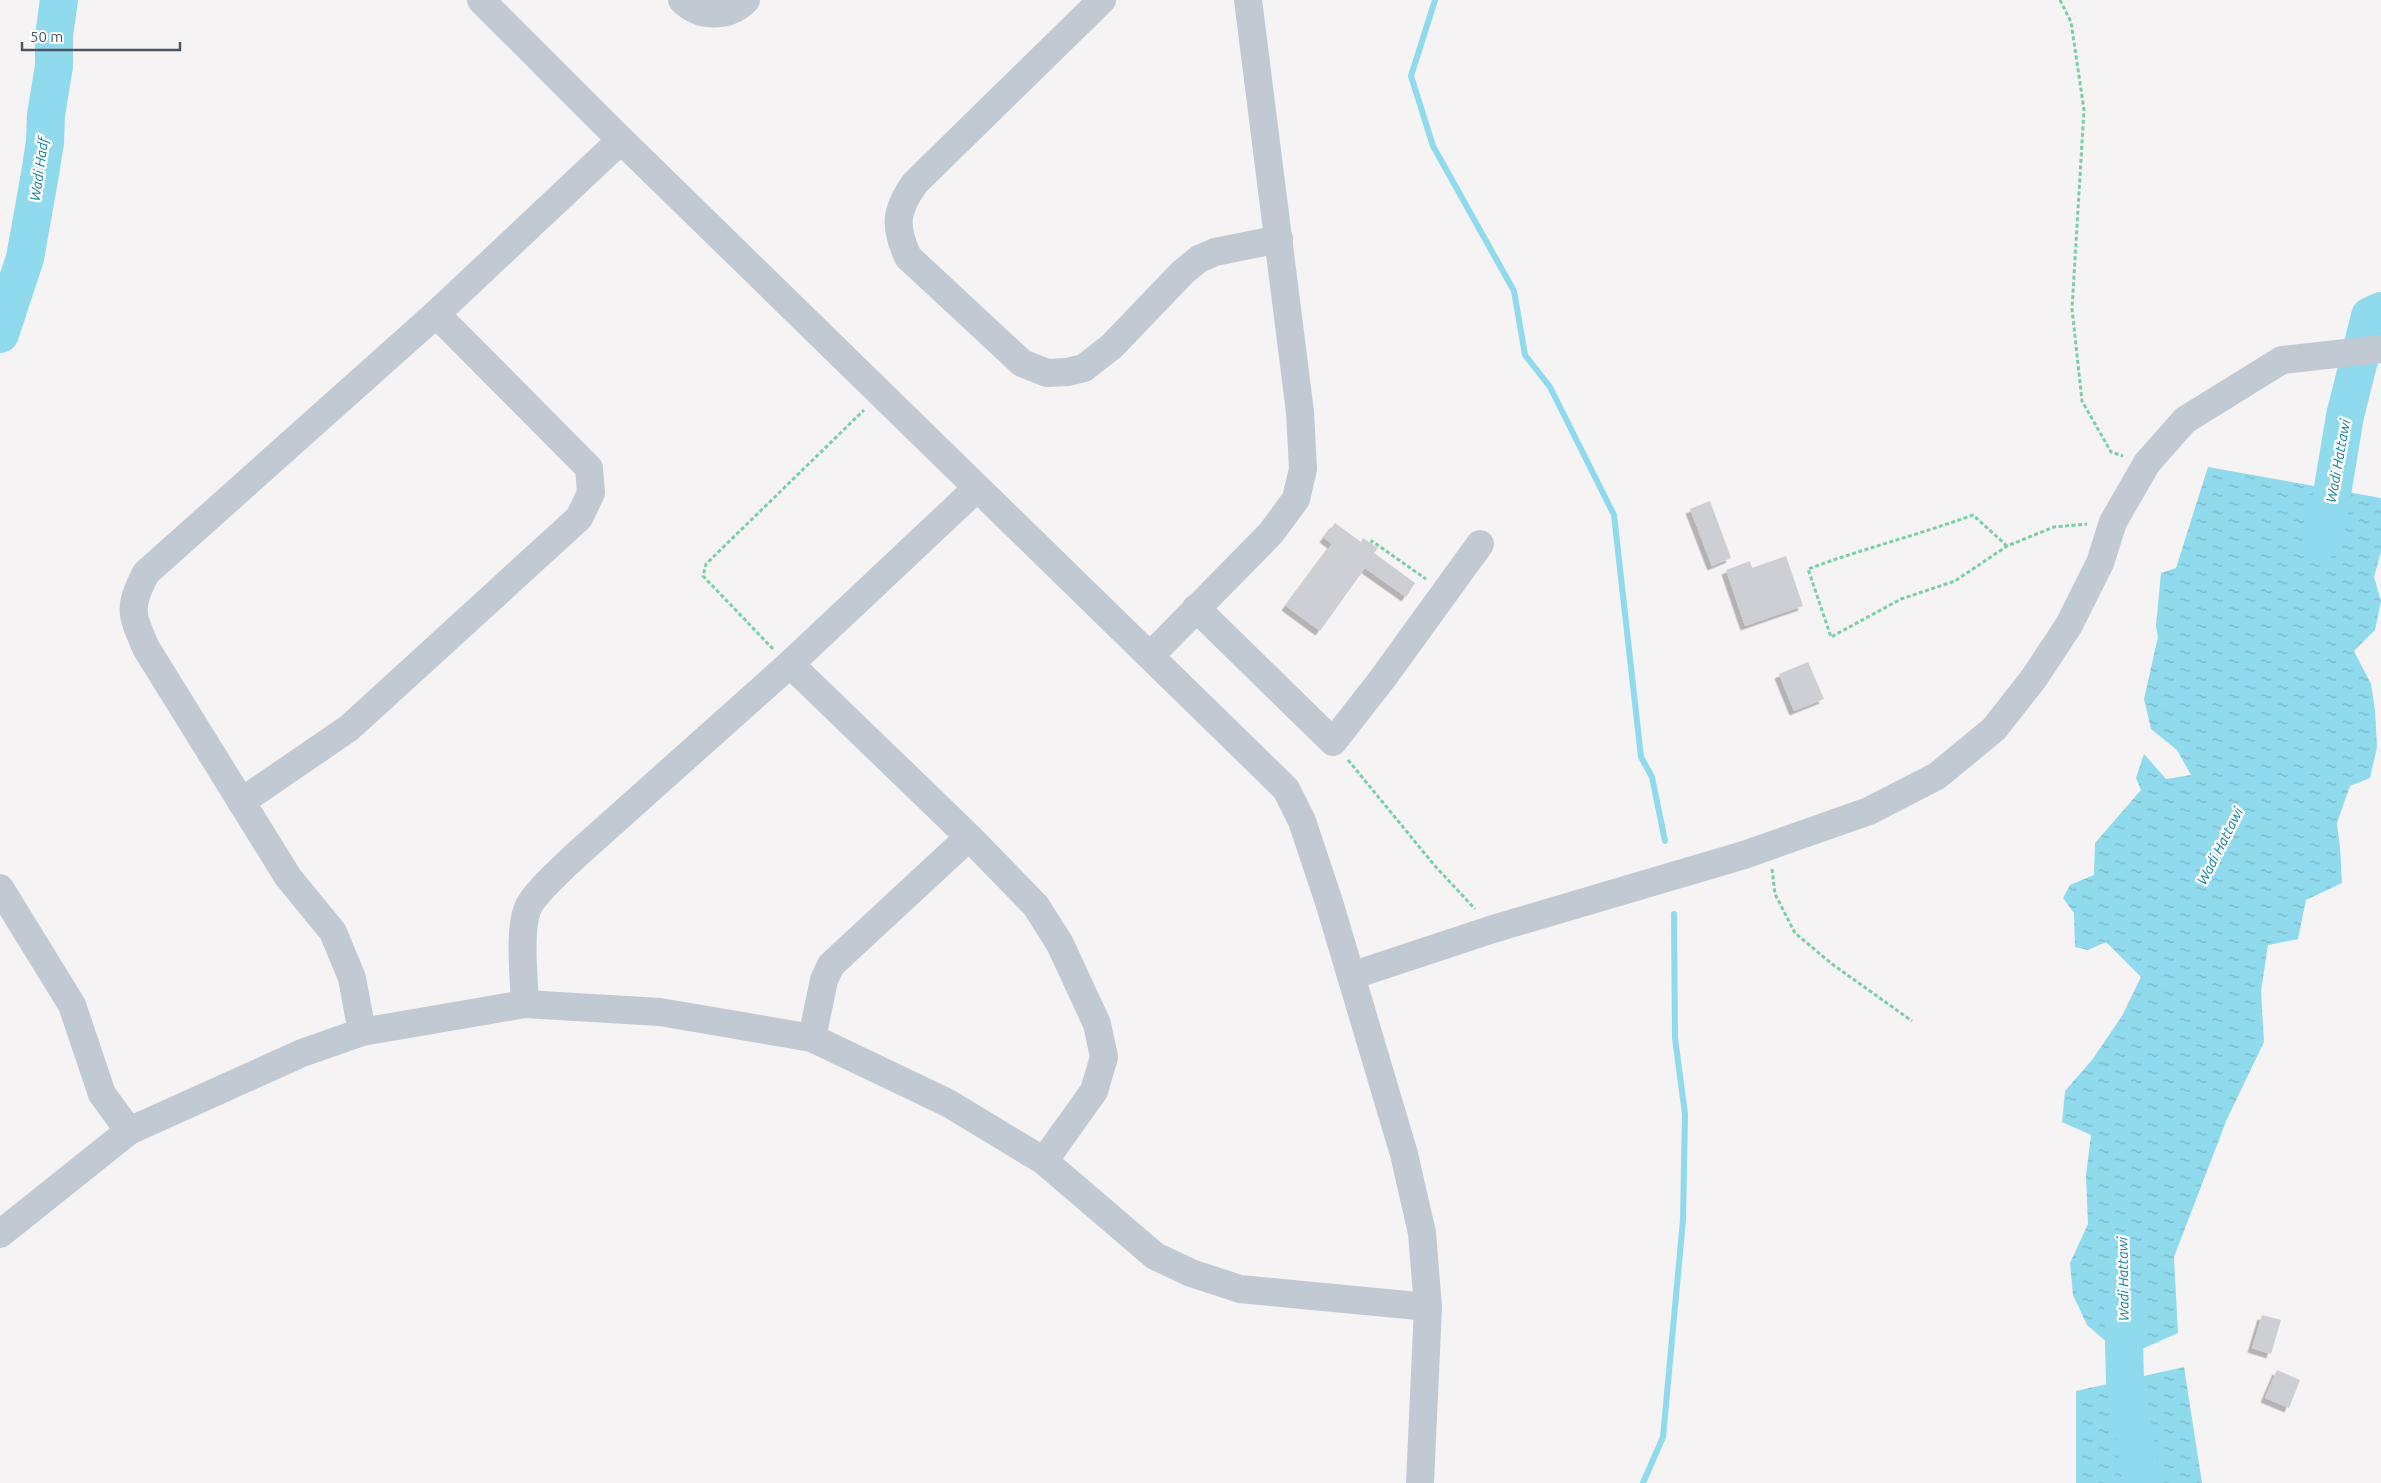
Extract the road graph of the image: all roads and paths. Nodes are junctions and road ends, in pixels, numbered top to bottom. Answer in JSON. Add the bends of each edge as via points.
{"nodes":[{"id":1,"x":481,"y":0,"type":"edge"},
{"id":2,"x":682,"y":0,"type":"edge"},
{"id":3,"x":746,"y":0,"type":"edge"},
{"id":4,"x":1102,"y":0,"type":"edge"},
{"id":5,"x":1248,"y":0,"type":"edge"},
{"id":6,"x":2060,"y":0,"type":"edge"},
{"id":7,"x":620,"y":140,"type":"junction"},
{"id":8,"x":1279,"y":239,"type":"junction"},
{"id":9,"x":436,"y":314,"type":"junction"},
{"id":10,"x":2381,"y":349,"type":"edge"},
{"id":11,"x":880,"y":394,"type":"junction"},
{"id":12,"x":2147,"y":463,"type":"junction"},
{"id":13,"x":977,"y":488,"type":"junction"},
{"id":14,"x":2112,"y":522,"type":"junction"},
{"id":15,"x":1371,"y":543,"type":"dead end"},
{"id":16,"x":1480,"y":544,"type":"dead end"},
{"id":17,"x":2007,"y":546,"type":"junction"},
{"id":18,"x":1445,"y":592,"type":"junction"},
{"id":19,"x":1196,"y":608,"type":"junction"},
{"id":20,"x":1151,"y":655,"type":"junction"},
{"id":21,"x":790,"y":664,"type":"junction"},
{"id":22,"x":1333,"y":742,"type":"junction"},
{"id":23,"x":241,"y":802,"type":"junction"},
{"id":24,"x":969,"y":837,"type":"junction"},
{"id":25,"x":1770,"y":846,"type":"junction"},
{"id":26,"x":0,"y":888,"type":"edge"},
{"id":27,"x":1493,"y":929,"type":"junction"},
{"id":28,"x":1350,"y":976,"type":"junction"},
{"id":29,"x":525,"y":1004,"type":"junction"},
{"id":30,"x":1912,"y":1021,"type":"dead end"},
{"id":31,"x":362,"y":1032,"type":"junction"},
{"id":32,"x":812,"y":1038,"type":"junction"},
{"id":33,"x":129,"y":1131,"type":"junction"},
{"id":34,"x":1044,"y":1161,"type":"junction"},
{"id":35,"x":0,"y":1234,"type":"edge"},
{"id":36,"x":1428,"y":1307,"type":"junction"},
{"id":37,"x":1420,"y":1483,"type":"edge"}],
"edges":[{"from":1,"to":7,"type":"street"},
{"from":2,"to":3,"type":"street","via":[[689,7],[714,15],[732,11]]},
{"from":4,"to":8,"type":"street","via":[[908,192],[897,220],[908,257],[1022,363],[1047,373],[1084,368],[1112,346],[1199,258]]},
{"from":5,"to":8,"type":"street"},
{"from":6,"to":12,"type":"path","via":[[2071,22],[2084,110],[2072,309],[2082,401],[2111,452]]},
{"from":7,"to":9,"type":"street"},
{"from":7,"to":11,"type":"street"},
{"from":8,"to":19,"type":"street","via":[[1300,412],[1303,469],[1296,499],[1271,533]]},
{"from":9,"to":23,"type":"street","via":[[146,573],[134,595],[132,615],[146,648]]},
{"from":9,"to":23,"type":"street","via":[[589,468],[591,493],[579,518],[349,728]]},
{"from":10,"to":12,"type":"street","via":[[2282,360],[2185,420]]},
{"from":11,"to":13,"type":"street"},
{"from":11,"to":21,"type":"path","via":[[706,564],[703,576]]},
{"from":12,"to":14,"type":"street"},
{"from":13,"to":20,"type":"street"},
{"from":13,"to":21,"type":"street"},
{"from":14,"to":17,"type":"path","via":[[2054,527]]},
{"from":14,"to":25,"type":"street","via":[[2100,563],[2069,625],[2034,678],[1994,729],[1937,776],[1869,810]]},
{"from":15,"to":18,"type":"path"},
{"from":16,"to":18,"type":"street"},
{"from":17,"to":17,"type":"path","via":[[1955,581],[1901,599],[1831,637],[1808,569],[1972,516]]},
{"from":18,"to":22,"type":"street"},
{"from":19,"to":20,"type":"street"},
{"from":19,"to":22,"type":"street"},
{"from":20,"to":28,"type":"street","via":[[1286,789],[1302,821]]},
{"from":21,"to":24,"type":"street"},
{"from":21,"to":29,"type":"street","via":[[581,851],[527,909]]},
{"from":22,"to":27,"type":"path","via":[[1435,866]]},
{"from":23,"to":31,"type":"street","via":[[288,877],[333,932],[352,978]]},
{"from":24,"to":32,"type":"street","via":[[832,965],[824,980]]},
{"from":24,"to":34,"type":"street","via":[[1036,906],[1060,944],[1097,1024],[1104,1057],[1094,1091]]},
{"from":25,"to":27,"type":"street"},
{"from":25,"to":30,"type":"path","via":[[1775,894],[1795,933],[1832,964]]},
{"from":26,"to":33,"type":"street","via":[[72,1005],[102,1094]]},
{"from":27,"to":28,"type":"street"},
{"from":28,"to":36,"type":"street","via":[[1404,1154],[1422,1233]]},
{"from":29,"to":31,"type":"street"},
{"from":29,"to":32,"type":"street","via":[[660,1012]]},
{"from":31,"to":33,"type":"street","via":[[302,1053]]},
{"from":32,"to":34,"type":"street","via":[[948,1103]]},
{"from":33,"to":35,"type":"street"},
{"from":34,"to":36,"type":"street","via":[[1155,1256],[1191,1273],[1240,1289]]},
{"from":36,"to":37,"type":"street"}]}
